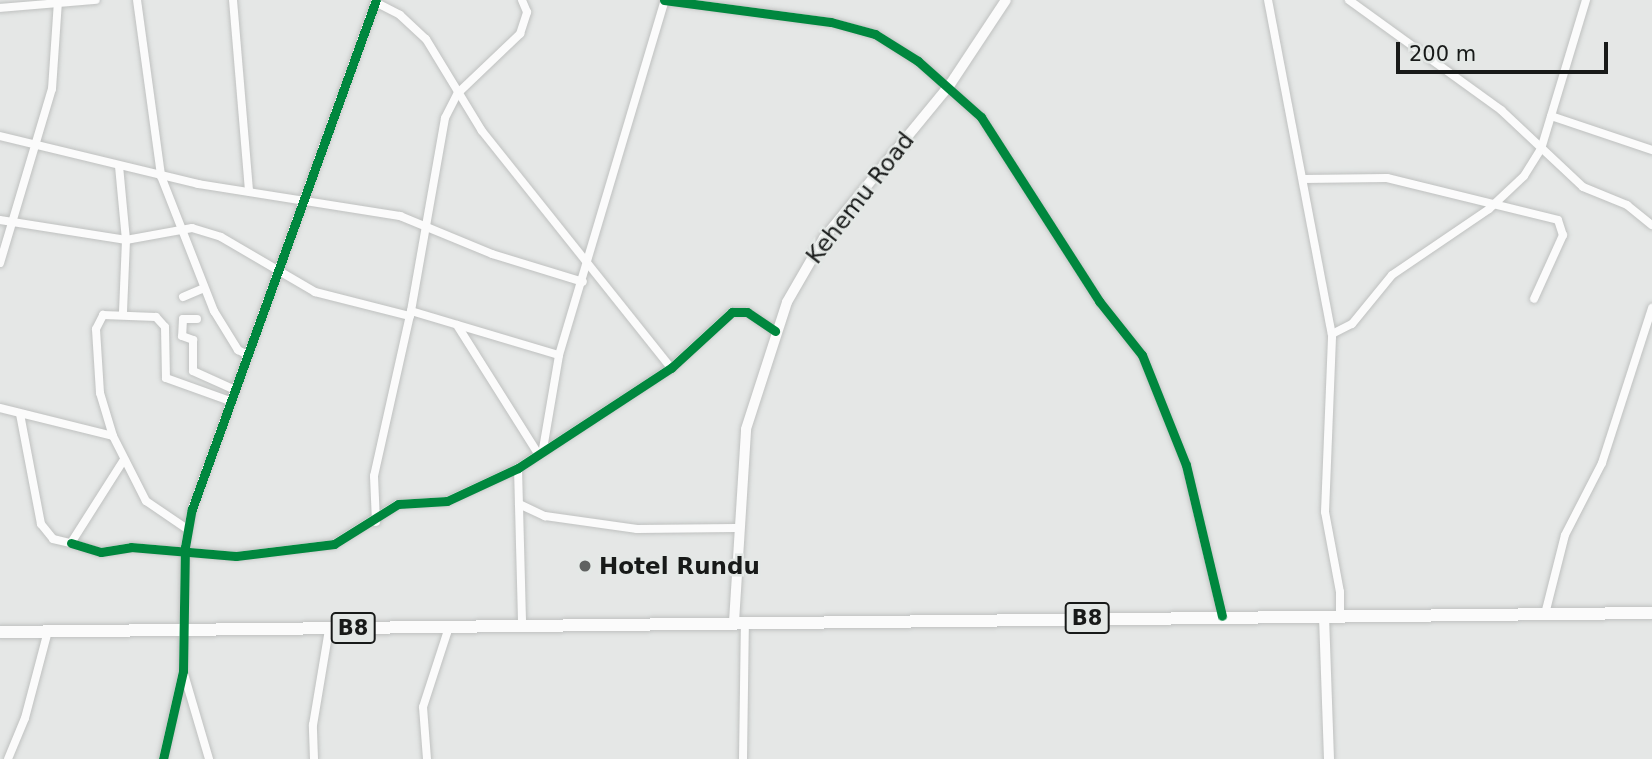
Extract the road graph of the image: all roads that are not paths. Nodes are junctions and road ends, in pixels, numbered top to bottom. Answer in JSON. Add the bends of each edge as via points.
{"nodes":[{"id":1,"x":96,"y":0,"type":"edge"},
{"id":2,"x":137,"y":0,"type":"edge"},
{"id":3,"x":233,"y":0,"type":"edge"},
{"id":4,"x":522,"y":0,"type":"edge"},
{"id":5,"x":665,"y":0,"type":"edge"},
{"id":6,"x":1006,"y":0,"type":"edge"},
{"id":7,"x":1268,"y":0,"type":"edge"},
{"id":8,"x":1349,"y":0,"type":"edge"},
{"id":9,"x":1586,"y":0,"type":"edge"},
{"id":10,"x":375,"y":1,"type":"edge"},
{"id":11,"x":58,"y":2,"type":"edge"},
{"id":12,"x":16,"y":3,"type":"edge"},
{"id":13,"x":0,"y":8,"type":"edge"},
{"id":14,"x":949,"y":86,"type":"junction"},
{"id":15,"x":458,"y":93,"type":"junction"},
{"id":16,"x":1551,"y":117,"type":"junction"},
{"id":17,"x":0,"y":135,"type":"edge"},
{"id":18,"x":34,"y":147,"type":"junction"},
{"id":19,"x":1541,"y":149,"type":"junction"},
{"id":20,"x":1652,"y":150,"type":"edge"},
{"id":21,"x":119,"y":166,"type":"junction"},
{"id":22,"x":161,"y":176,"type":"junction"},
{"id":23,"x":1303,"y":178,"type":"junction"},
{"id":24,"x":249,"y":191,"type":"junction"},
{"id":25,"x":300,"y":203,"type":"junction"},
{"id":26,"x":1497,"y":203,"type":"junction"},
{"id":27,"x":0,"y":220,"type":"edge"},
{"id":28,"x":12,"y":225,"type":"junction"},
{"id":29,"x":1652,"y":225,"type":"edge"},
{"id":30,"x":181,"y":230,"type":"junction"},
{"id":31,"x":426,"y":230,"type":"junction"},
{"id":32,"x":126,"y":240,"type":"junction"},
{"id":33,"x":589,"y":259,"type":"junction"},
{"id":34,"x":0,"y":263,"type":"edge"},
{"id":35,"x":277,"y":273,"type":"junction"},
{"id":36,"x":583,"y":282,"type":"junction"},
{"id":37,"x":205,"y":288,"type":"junction"},
{"id":38,"x":183,"y":297,"type":"dead end"},
{"id":39,"x":1534,"y":299,"type":"dead end"},
{"id":40,"x":1652,"y":308,"type":"edge"},
{"id":41,"x":123,"y":312,"type":"junction"},
{"id":42,"x":411,"y":313,"type":"junction"},
{"id":43,"x":197,"y":319,"type":"dead end"},
{"id":44,"x":457,"y":325,"type":"junction"},
{"id":45,"x":775,"y":331,"type":"junction"},
{"id":46,"x":1332,"y":334,"type":"junction"},
{"id":47,"x":248,"y":355,"type":"junction"},
{"id":48,"x":559,"y":355,"type":"junction"},
{"id":49,"x":671,"y":368,"type":"junction"},
{"id":50,"x":234,"y":390,"type":"junction"},
{"id":51,"x":230,"y":401,"type":"junction"},
{"id":52,"x":0,"y":408,"type":"edge"},
{"id":53,"x":20,"y":414,"type":"junction"},
{"id":54,"x":113,"y":436,"type":"junction"},
{"id":55,"x":540,"y":451,"type":"junction"},
{"id":56,"x":123,"y":461,"type":"junction"},
{"id":57,"x":518,"y":468,"type":"junction"},
{"id":58,"x":519,"y":505,"type":"junction"},
{"id":59,"x":376,"y":522,"type":"junction"},
{"id":60,"x":736,"y":528,"type":"junction"},
{"id":61,"x":187,"y":529,"type":"junction"},
{"id":62,"x":71,"y":543,"type":"junction"},
{"id":63,"x":186,"y":551,"type":"junction"},
{"id":64,"x":1652,"y":613,"type":"edge"},
{"id":65,"x":1545,"y":614,"type":"junction"},
{"id":66,"x":1222,"y":616,"type":"junction"},
{"id":67,"x":1324,"y":617,"type":"junction"},
{"id":68,"x":1340,"y":617,"type":"junction"},
{"id":69,"x":740,"y":622,"type":"junction"},
{"id":70,"x":522,"y":625,"type":"junction"},
{"id":71,"x":449,"y":627,"type":"junction"},
{"id":72,"x":329,"y":629,"type":"junction"},
{"id":73,"x":48,"y":631,"type":"junction"},
{"id":74,"x":185,"y":631,"type":"junction"},
{"id":75,"x":0,"y":632,"type":"edge"},
{"id":76,"x":183,"y":671,"type":"junction"},
{"id":77,"x":8,"y":759,"type":"edge"},
{"id":78,"x":163,"y":759,"type":"edge"},
{"id":79,"x":209,"y":759,"type":"edge"},
{"id":80,"x":314,"y":759,"type":"edge"},
{"id":81,"x":427,"y":759,"type":"edge"},
{"id":82,"x":743,"y":759,"type":"edge"},
{"id":83,"x":1329,"y":759,"type":"edge"}],
"edges":[{"from":1,"to":11,"type":"street"},
{"from":2,"to":22,"type":"street"},
{"from":3,"to":24,"type":"street"},
{"from":4,"to":15,"type":"street","via":[[527,12],[520,34]]},
{"from":5,"to":14,"type":"street","via":[[853,26],[897,46]]},
{"from":5,"to":33,"type":"street","via":[[615,152]]},
{"from":6,"to":14,"type":"street","name":"Kehemu Road"},
{"from":7,"to":23,"type":"street"},
{"from":8,"to":19,"type":"street","via":[[1501,110]]},
{"from":9,"to":16,"type":"street"},
{"from":10,"to":15,"type":"street","via":[[418,31]]},
{"from":10,"to":25,"type":"street"},
{"from":11,"to":12,"type":"street"},
{"from":11,"to":18,"type":"street","via":[[53,79]]},
{"from":12,"to":13,"type":"street"},
{"from":14,"to":45,"type":"street","name":"Kehemu Road","via":[[824,238]]},
{"from":14,"to":66,"type":"street","via":[[994,132],[1100,301],[1142,355],[1186,465]]},
{"from":15,"to":31,"type":"street","via":[[445,118]]},
{"from":15,"to":33,"type":"street","via":[[482,131]]},
{"from":16,"to":19,"type":"street"},
{"from":16,"to":20,"type":"street"},
{"from":17,"to":18,"type":"street"},
{"from":18,"to":21,"type":"street"},
{"from":18,"to":28,"type":"street"},
{"from":19,"to":26,"type":"street"},
{"from":19,"to":29,"type":"street","via":[[1592,193],[1627,205]]},
{"from":21,"to":22,"type":"street"},
{"from":21,"to":32,"type":"street"},
{"from":22,"to":24,"type":"street"},
{"from":22,"to":30,"type":"street"},
{"from":23,"to":26,"type":"street","via":[[1377,177]]},
{"from":23,"to":46,"type":"street"},
{"from":24,"to":25,"type":"street"},
{"from":25,"to":31,"type":"street","via":[[370,209]]},
{"from":25,"to":35,"type":"street"},
{"from":26,"to":39,"type":"street","via":[[1562,224],[1563,235]]},
{"from":26,"to":46,"type":"street","via":[[1401,267],[1352,324]]},
{"from":27,"to":28,"type":"street"},
{"from":28,"to":32,"type":"street"},
{"from":28,"to":34,"type":"street"},
{"from":30,"to":32,"type":"street"},
{"from":30,"to":35,"type":"street","via":[[221,237]]},
{"from":30,"to":37,"type":"street"},
{"from":31,"to":36,"type":"street"},
{"from":31,"to":42,"type":"street"},
{"from":32,"to":41,"type":"street"},
{"from":33,"to":36,"type":"street"},
{"from":33,"to":49,"type":"street"},
{"from":35,"to":42,"type":"street","via":[[316,292]]},
{"from":35,"to":47,"type":"street"},
{"from":36,"to":48,"type":"street"},
{"from":37,"to":38,"type":"street"},
{"from":37,"to":47,"type":"street","via":[[226,333]]},
{"from":40,"to":65,"type":"street","via":[[1602,464],[1565,535]]},
{"from":41,"to":51,"type":"street","via":[[150,314],[165,327],[166,378]]},
{"from":41,"to":54,"type":"street","via":[[103,315],[96,329],[101,406]]},
{"from":42,"to":44,"type":"street"},
{"from":42,"to":59,"type":"street","via":[[374,475]]},
{"from":43,"to":50,"type":"street","via":[[183,319],[182,336],[193,340],[193,370]]},
{"from":44,"to":48,"type":"street"},
{"from":44,"to":55,"type":"street"},
{"from":45,"to":49,"type":"street","via":[[737,309]]},
{"from":45,"to":60,"type":"street","name":"Kehemu Road","via":[[746,429]]},
{"from":46,"to":68,"type":"street","via":[[1325,512],[1340,592]]},
{"from":47,"to":50,"type":"street"},
{"from":48,"to":55,"type":"street"},
{"from":49,"to":55,"type":"street"},
{"from":50,"to":51,"type":"street"},
{"from":51,"to":61,"type":"street"},
{"from":52,"to":53,"type":"street"},
{"from":53,"to":54,"type":"street"},
{"from":53,"to":62,"type":"street","via":[[41,524],[48,536]]},
{"from":54,"to":56,"type":"street"},
{"from":55,"to":57,"type":"street"},
{"from":56,"to":61,"type":"street","via":[[146,501]]},
{"from":56,"to":62,"type":"street"},
{"from":57,"to":58,"type":"street"},
{"from":57,"to":59,"type":"street","via":[[447,501],[398,504]]},
{"from":58,"to":60,"type":"street","via":[[545,516],[637,529]]},
{"from":58,"to":70,"type":"street"},
{"from":59,"to":63,"type":"street","via":[[334,544],[296,552],[236,556]]},
{"from":60,"to":69,"type":"street","name":"Kehemu Road"},
{"from":61,"to":63,"type":"street"},
{"from":62,"to":63,"type":"street","via":[[101,552],[131,547]]},
{"from":63,"to":74,"type":"street"},
{"from":64,"to":65,"type":"highway","number":"B8"},
{"from":65,"to":68,"type":"highway","number":"B8"},
{"from":66,"to":67,"type":"highway","number":"B8"},
{"from":66,"to":69,"type":"highway","number":"B8"},
{"from":67,"to":68,"type":"highway","number":"B8"},
{"from":67,"to":83,"type":"main road"},
{"from":69,"to":70,"type":"highway","number":"B8"},
{"from":69,"to":82,"type":"street"},
{"from":70,"to":71,"type":"highway","number":"B8"},
{"from":71,"to":72,"type":"highway","number":"B8"},
{"from":71,"to":81,"type":"street","via":[[423,707]]},
{"from":72,"to":74,"type":"highway","number":"B8"},
{"from":72,"to":80,"type":"street","via":[[313,725]]},
{"from":73,"to":74,"type":"highway","number":"B8"},
{"from":73,"to":75,"type":"highway","number":"B8"},
{"from":73,"to":77,"type":"street","via":[[25,718]]},
{"from":74,"to":76,"type":"street"},
{"from":76,"to":78,"type":"street"},
{"from":76,"to":79,"type":"street"}]}
